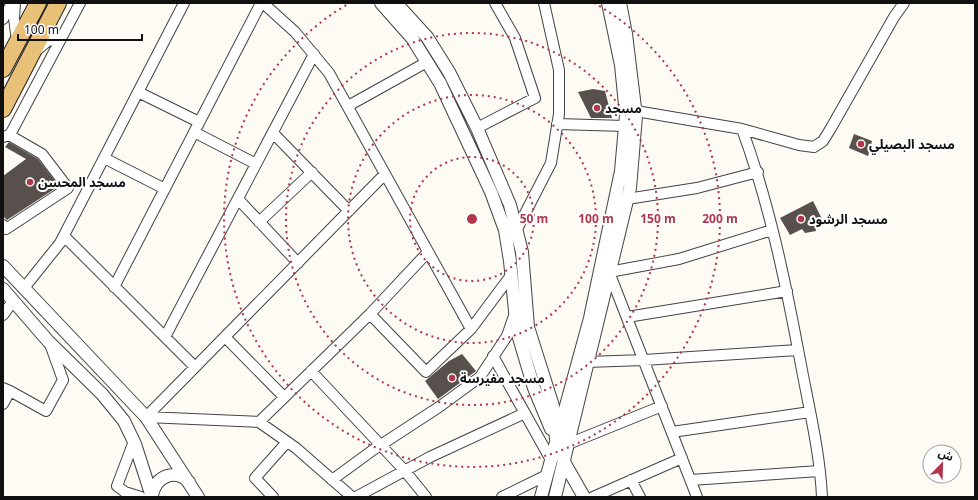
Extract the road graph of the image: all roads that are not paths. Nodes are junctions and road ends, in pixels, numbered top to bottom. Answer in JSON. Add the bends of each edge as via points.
{"nodes":[{"id":1,"x":12,"y":3,"type":"edge"},
{"id":2,"x":15,"y":3,"type":"edge"},
{"id":3,"x":38,"y":3,"type":"edge"},
{"id":4,"x":58,"y":3,"type":"edge"},
{"id":5,"x":80,"y":3,"type":"edge"},
{"id":6,"x":184,"y":3,"type":"edge"},
{"id":7,"x":262,"y":3,"type":"edge"},
{"id":8,"x":381,"y":3,"type":"edge"},
{"id":9,"x":396,"y":3,"type":"edge"},
{"id":10,"x":495,"y":3,"type":"edge"},
{"id":11,"x":544,"y":3,"type":"edge"},
{"id":12,"x":608,"y":3,"type":"edge"},
{"id":13,"x":620,"y":3,"type":"edge"},
{"id":14,"x":904,"y":3,"type":"edge"},
{"id":15,"x":3,"y":19,"type":"edge"},
{"id":16,"x":64,"y":35,"type":"junction"},
{"id":17,"x":18,"y":42,"type":"junction"},
{"id":18,"x":314,"y":54,"type":"junction"},
{"id":19,"x":31,"y":55,"type":"junction"},
{"id":20,"x":427,"y":62,"type":"junction"},
{"id":21,"x":3,"y":68,"type":"edge"},
{"id":22,"x":138,"y":92,"type":"junction"},
{"id":23,"x":348,"y":106,"type":"junction"},
{"id":24,"x":3,"y":108,"type":"edge"},
{"id":25,"x":636,"y":111,"type":"junction"},
{"id":26,"x":199,"y":122,"type":"junction"},
{"id":27,"x":557,"y":124,"type":"junction"},
{"id":28,"x":625,"y":126,"type":"junction"},
{"id":29,"x":477,"y":128,"type":"junction"},
{"id":30,"x":742,"y":129,"type":"junction"},
{"id":31,"x":194,"y":132,"type":"junction"},
{"id":32,"x":273,"y":132,"type":"junction"},
{"id":33,"x":6,"y":136,"type":"edge"},
{"id":34,"x":104,"y":158,"type":"junction"},
{"id":35,"x":256,"y":164,"type":"junction"},
{"id":36,"x":312,"y":172,"type":"junction"},
{"id":37,"x":758,"y":172,"type":"junction"},
{"id":38,"x":385,"y":174,"type":"junction"},
{"id":39,"x":68,"y":188,"type":"junction"},
{"id":40,"x":165,"y":189,"type":"junction"},
{"id":41,"x":84,"y":196,"type":"junction"},
{"id":42,"x":628,"y":198,"type":"junction"},
{"id":43,"x":238,"y":199,"type":"junction"},
{"id":44,"x":349,"y":211,"type":"junction"},
{"id":45,"x":259,"y":222,"type":"junction"},
{"id":46,"x":3,"y":225,"type":"edge"},
{"id":47,"x":772,"y":230,"type":"junction"},
{"id":48,"x":516,"y":231,"type":"junction"},
{"id":49,"x":64,"y":236,"type":"junction"},
{"id":50,"x":428,"y":252,"type":"junction"},
{"id":51,"x":298,"y":263,"type":"junction"},
{"id":52,"x":3,"y":266,"type":"edge"},
{"id":53,"x":609,"y":272,"type":"junction"},
{"id":54,"x":512,"y":274,"type":"junction"},
{"id":55,"x":114,"y":287,"type":"junction"},
{"id":56,"x":24,"y":288,"type":"junction"},
{"id":57,"x":3,"y":289,"type":"edge"},
{"id":58,"x":787,"y":291,"type":"junction"},
{"id":59,"x":13,"y":301,"type":"junction"},
{"id":60,"x":515,"y":312,"type":"junction"},
{"id":61,"x":370,"y":314,"type":"junction"},
{"id":62,"x":3,"y":315,"type":"edge"},
{"id":63,"x":627,"y":317,"type":"junction"},
{"id":64,"x":470,"y":329,"type":"junction"},
{"id":65,"x":225,"y":337,"type":"junction"},
{"id":66,"x":165,"y":338,"type":"junction"},
{"id":67,"x":48,"y":341,"type":"junction"},
{"id":68,"x":798,"y":350,"type":"junction"},
{"id":69,"x":493,"y":356,"type":"junction"},
{"id":70,"x":644,"y":360,"type":"junction"},
{"id":71,"x":588,"y":362,"type":"junction"},
{"id":72,"x":195,"y":367,"type":"junction"},
{"id":73,"x":311,"y":372,"type":"junction"},
{"id":74,"x":6,"y":390,"type":"edge"},
{"id":75,"x":284,"y":397,"type":"junction"},
{"id":76,"x":3,"y":404,"type":"edge"},
{"id":77,"x":662,"y":406,"type":"junction"},
{"id":78,"x":810,"y":412,"type":"junction"},
{"id":79,"x":525,"y":413,"type":"junction"},
{"id":80,"x":146,"y":416,"type":"junction"},
{"id":81,"x":259,"y":422,"type":"junction"},
{"id":82,"x":672,"y":432,"type":"junction"},
{"id":83,"x":556,"y":439,"type":"junction"},
{"id":84,"x":134,"y":441,"type":"junction"},
{"id":85,"x":287,"y":442,"type":"junction"},
{"id":86,"x":568,"y":444,"type":"junction"},
{"id":87,"x":380,"y":445,"type":"junction"},
{"id":88,"x":682,"y":458,"type":"junction"},
{"id":89,"x":551,"y":460,"type":"junction"},
{"id":90,"x":564,"y":462,"type":"junction"},
{"id":91,"x":405,"y":471,"type":"junction"},
{"id":92,"x":818,"y":471,"type":"junction"},
{"id":93,"x":547,"y":475,"type":"junction"},
{"id":94,"x":332,"y":480,"type":"junction"},
{"id":95,"x":631,"y":480,"type":"junction"},
{"id":96,"x":691,"y":480,"type":"junction"},
{"id":97,"x":195,"y":493,"type":"edge"},
{"id":98,"x":149,"y":497,"type":"edge"},
{"id":99,"x":273,"y":497,"type":"edge"},
{"id":100,"x":352,"y":497,"type":"edge"},
{"id":101,"x":356,"y":497,"type":"edge"},
{"id":102,"x":426,"y":497,"type":"edge"},
{"id":103,"x":502,"y":497,"type":"edge"},
{"id":104,"x":542,"y":497,"type":"edge"},
{"id":105,"x":555,"y":497,"type":"edge"},
{"id":106,"x":584,"y":497,"type":"edge"},
{"id":107,"x":593,"y":497,"type":"edge"},
{"id":108,"x":640,"y":497,"type":"edge"},
{"id":109,"x":697,"y":497,"type":"edge"},
{"id":110,"x":822,"y":497,"type":"edge"}],
"edges":[{"from":1,"to":15,"type":"street"},
{"from":2,"to":17,"type":"street","via":[[14,18]]},
{"from":3,"to":17,"type":"main road"},
{"from":4,"to":19,"type":"main road"},
{"from":5,"to":16,"type":"street"},
{"from":6,"to":22,"type":"street"},
{"from":7,"to":18,"type":"street","via":[[295,32]]},
{"from":7,"to":26,"type":"street"},
{"from":8,"to":20,"type":"street","via":[[412,38]]},
{"from":9,"to":29,"type":"street","via":[[427,36],[449,72]]},
{"from":10,"to":29,"type":"street","via":[[516,38],[535,98]]},
{"from":11,"to":27,"type":"street","via":[[559,70]]},
{"from":12,"to":28,"type":"street","via":[[621,65]]},
{"from":13,"to":25,"type":"street"},
{"from":14,"to":30,"type":"street","via":[[823,141],[814,147],[800,145]]},
{"from":16,"to":19,"type":"street","via":[[48,41]]},
{"from":16,"to":33,"type":"street"},
{"from":17,"to":21,"type":"main road"},
{"from":18,"to":23,"type":"street","via":[[329,73]]},
{"from":18,"to":32,"type":"street"},
{"from":19,"to":24,"type":"main road"},
{"from":20,"to":23,"type":"street"},
{"from":20,"to":54,"type":"street","via":[[440,83],[491,192],[505,230]]},
{"from":22,"to":26,"type":"street"},
{"from":22,"to":34,"type":"street"},
{"from":23,"to":38,"type":"street"},
{"from":25,"to":30,"type":"street"},
{"from":25,"to":42,"type":"street"},
{"from":26,"to":31,"type":"street"},
{"from":27,"to":28,"type":"street"},
{"from":27,"to":48,"type":"street","via":[[550,164]]},
{"from":28,"to":83,"type":"street","via":[[621,171],[590,318]]},
{"from":29,"to":48,"type":"street","via":[[510,205]]},
{"from":30,"to":37,"type":"street"},
{"from":31,"to":35,"type":"street"},
{"from":31,"to":40,"type":"street"},
{"from":32,"to":35,"type":"street"},
{"from":32,"to":36,"type":"street"},
{"from":33,"to":39,"type":"street","via":[[42,154]]},
{"from":34,"to":40,"type":"street"},
{"from":34,"to":41,"type":"street"},
{"from":35,"to":43,"type":"street"},
{"from":36,"to":44,"type":"street"},
{"from":36,"to":45,"type":"street"},
{"from":37,"to":42,"type":"street","via":[[697,188]]},
{"from":37,"to":47,"type":"street"},
{"from":38,"to":44,"type":"street"},
{"from":38,"to":50,"type":"street"},
{"from":39,"to":41,"type":"street"},
{"from":39,"to":46,"type":"street","via":[[6,228]]},
{"from":40,"to":55,"type":"street"},
{"from":41,"to":49,"type":"street"},
{"from":42,"to":53,"type":"street"},
{"from":43,"to":45,"type":"street"},
{"from":43,"to":66,"type":"street"},
{"from":44,"to":51,"type":"street"},
{"from":45,"to":51,"type":"street"},
{"from":47,"to":53,"type":"street","via":[[679,259]]},
{"from":47,"to":58,"type":"street"},
{"from":48,"to":83,"type":"street","via":[[522,252],[528,327],[553,406]]},
{"from":49,"to":55,"type":"street"},
{"from":49,"to":56,"type":"street"},
{"from":50,"to":61,"type":"street"},
{"from":50,"to":64,"type":"street"},
{"from":51,"to":65,"type":"street"},
{"from":52,"to":56,"type":"street"},
{"from":53,"to":63,"type":"street"},
{"from":53,"to":71,"type":"street"},
{"from":54,"to":60,"type":"street"},
{"from":54,"to":64,"type":"street"},
{"from":55,"to":66,"type":"street"},
{"from":56,"to":80,"type":"street"},
{"from":57,"to":59,"type":"street"},
{"from":58,"to":63,"type":"street"},
{"from":58,"to":68,"type":"street"},
{"from":59,"to":62,"type":"street"},
{"from":59,"to":67,"type":"street"},
{"from":60,"to":69,"type":"street","via":[[507,336]]},
{"from":60,"to":83,"type":"street","via":[[517,331],[534,388]]},
{"from":61,"to":64,"type":"street","via":[[426,372]]},
{"from":61,"to":73,"type":"street"},
{"from":63,"to":70,"type":"street"},
{"from":65,"to":72,"type":"street"},
{"from":65,"to":75,"type":"street"},
{"from":66,"to":72,"type":"street"},
{"from":67,"to":74,"type":"street","via":[[63,380],[46,411]]},
{"from":67,"to":84,"type":"street","via":[[102,394],[124,421]]},
{"from":68,"to":70,"type":"street"},
{"from":68,"to":78,"type":"street"},
{"from":69,"to":79,"type":"street"},
{"from":69,"to":87,"type":"street","via":[[480,376],[466,388]]},
{"from":70,"to":71,"type":"street"},
{"from":70,"to":77,"type":"street"},
{"from":71,"to":86,"type":"street"},
{"from":72,"to":80,"type":"street"},
{"from":73,"to":75,"type":"street"},
{"from":73,"to":87,"type":"street"},
{"from":74,"to":76,"type":"street"},
{"from":75,"to":81,"type":"street"},
{"from":77,"to":82,"type":"street"},
{"from":77,"to":86,"type":"street"},
{"from":78,"to":82,"type":"street"},
{"from":78,"to":92,"type":"street"},
{"from":79,"to":89,"type":"street"},
{"from":79,"to":91,"type":"street"},
{"from":80,"to":81,"type":"street"},
{"from":80,"to":97,"type":"street"},
{"from":81,"to":85,"type":"street"},
{"from":82,"to":88,"type":"street"},
{"from":83,"to":86,"type":"street"},
{"from":83,"to":89,"type":"street"},
{"from":83,"to":90,"type":"street"},
{"from":84,"to":98,"type":"street"},
{"from":84,"to":98,"type":"street","via":[[117,486],[125,492]]},
{"from":85,"to":94,"type":"street"},
{"from":85,"to":99,"type":"street","via":[[255,478]]},
{"from":86,"to":90,"type":"street"},
{"from":87,"to":91,"type":"street"},
{"from":87,"to":94,"type":"street"},
{"from":88,"to":95,"type":"street"},
{"from":88,"to":96,"type":"street"},
{"from":89,"to":93,"type":"street"},
{"from":90,"to":105,"type":"street"},
{"from":90,"to":106,"type":"street"},
{"from":91,"to":101,"type":"street"},
{"from":91,"to":102,"type":"street"},
{"from":92,"to":96,"type":"street"},
{"from":92,"to":110,"type":"street"},
{"from":93,"to":103,"type":"street"},
{"from":93,"to":104,"type":"street"},
{"from":94,"to":100,"type":"street"},
{"from":95,"to":107,"type":"street"},
{"from":95,"to":108,"type":"street"},
{"from":96,"to":109,"type":"street"},
{"from":97,"to":98,"type":"street","via":[[183,476],[170,475],[157,482]]}]}
